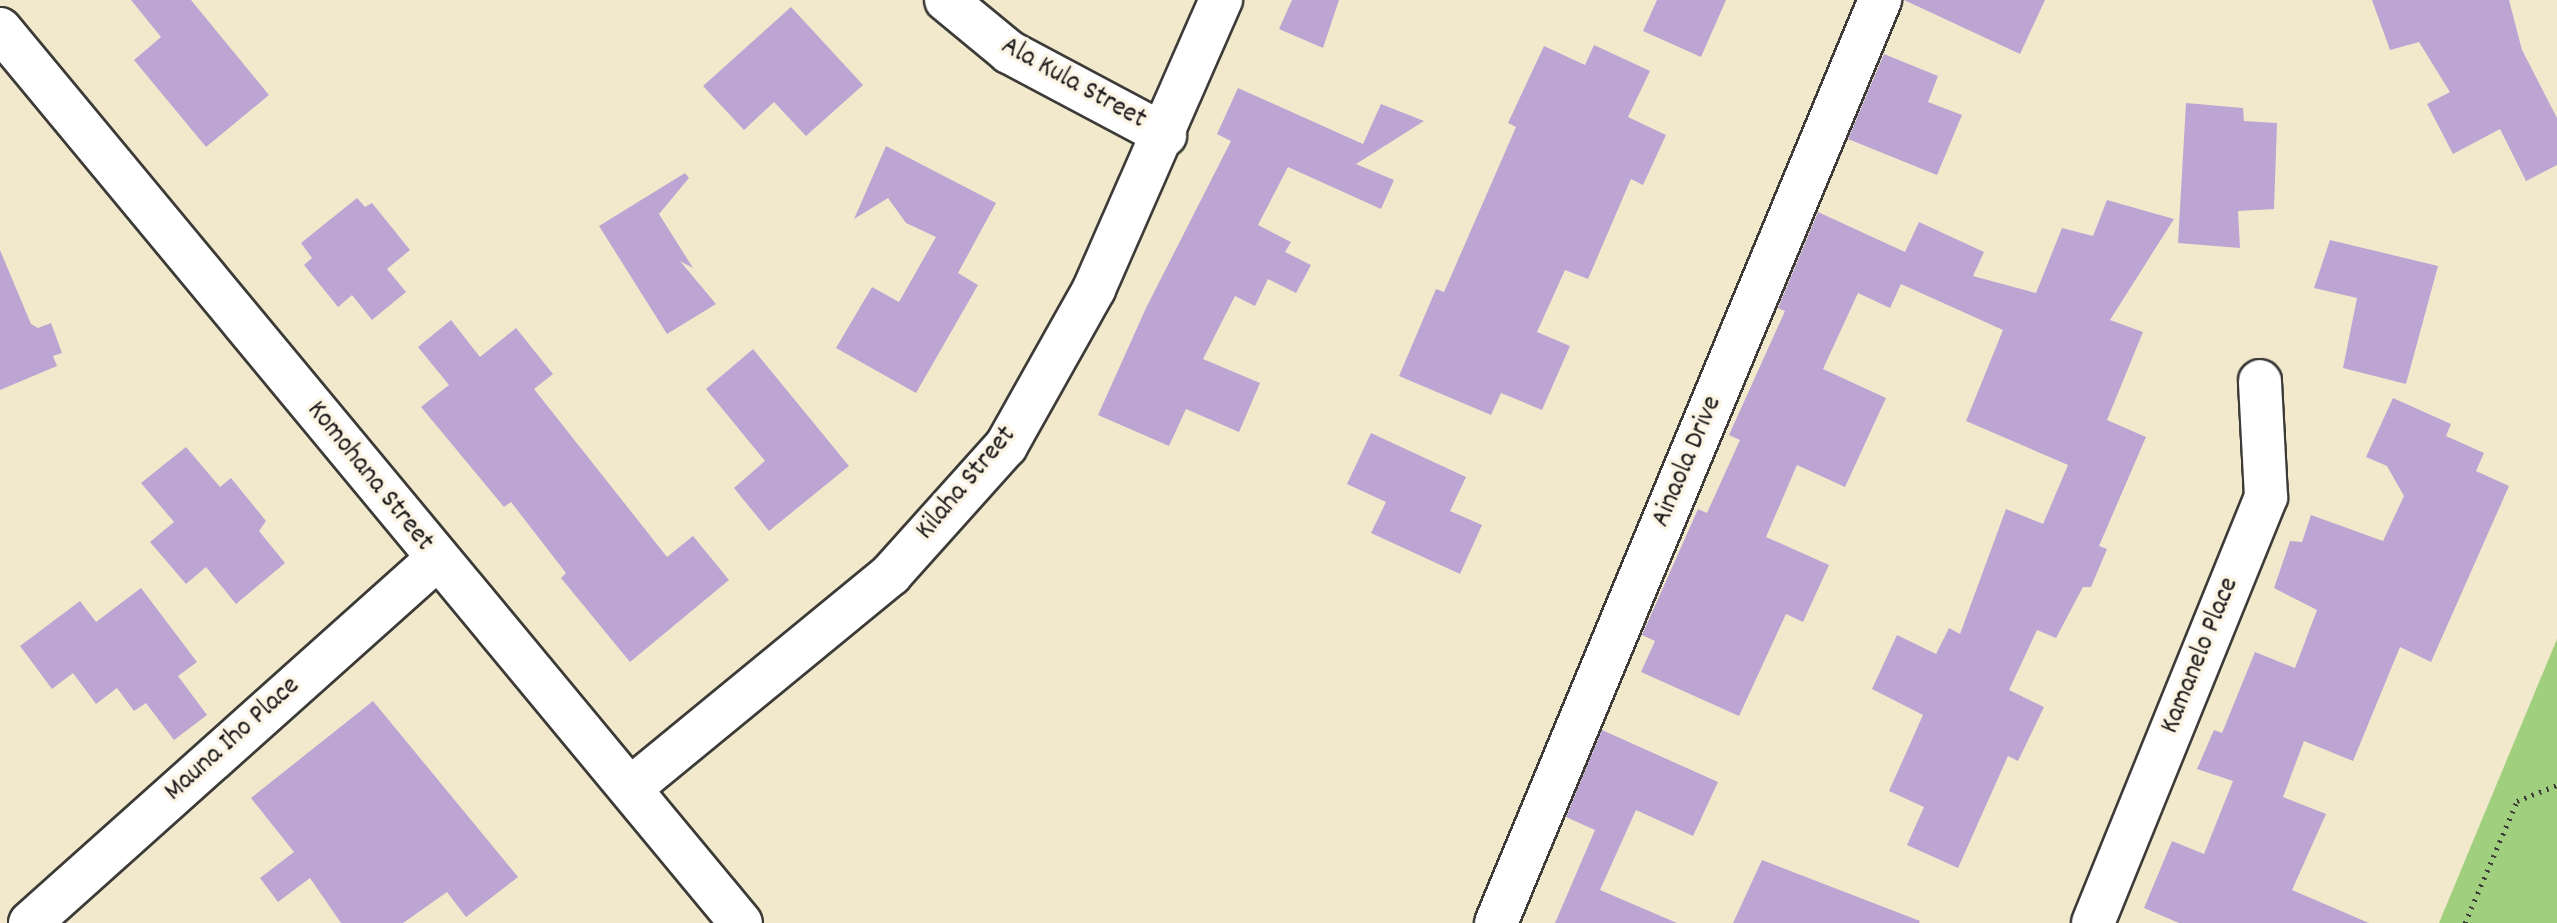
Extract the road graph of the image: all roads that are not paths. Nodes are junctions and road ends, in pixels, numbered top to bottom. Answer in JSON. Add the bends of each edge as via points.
{"nodes":[{"id":1,"x":946,"y":0,"type":"edge"},
{"id":2,"x":1221,"y":0,"type":"edge"},
{"id":3,"x":1880,"y":0,"type":"edge"},
{"id":4,"x":0,"y":29,"type":"edge"},
{"id":5,"x":1165,"y":135,"type":"junction"},
{"id":6,"x":2260,"y":381,"type":"dead end"},
{"id":7,"x":437,"y":559,"type":"junction"},
{"id":8,"x":632,"y":787,"type":"junction"},
{"id":9,"x":30,"y":923,"type":"edge"},
{"id":10,"x":741,"y":923,"type":"edge"},
{"id":11,"x":1496,"y":923,"type":"edge"},
{"id":12,"x":2093,"y":923,"type":"edge"}],
"edges":[{"from":1,"to":5,"type":"street","name":"Ala Kula Street","via":[[1009,52]]},
{"from":2,"to":5,"type":"street","name":"Kilaha Street"},
{"from":3,"to":11,"type":"street","name":"Ainaola Drive"},
{"from":4,"to":7,"type":"street","name":"Komohana Street"},
{"from":5,"to":8,"type":"street","name":"Kilaha Street","via":[[1094,289],[1006,446],[891,574]]},
{"from":6,"to":12,"type":"street","name":"Kamanelo Place","via":[[2266,497]]},
{"from":7,"to":8,"type":"street","name":"Komohana Street"},
{"from":7,"to":9,"type":"street","name":"Mauna Iho Place"},
{"from":8,"to":10,"type":"street","name":"Komohana Street"}]}
